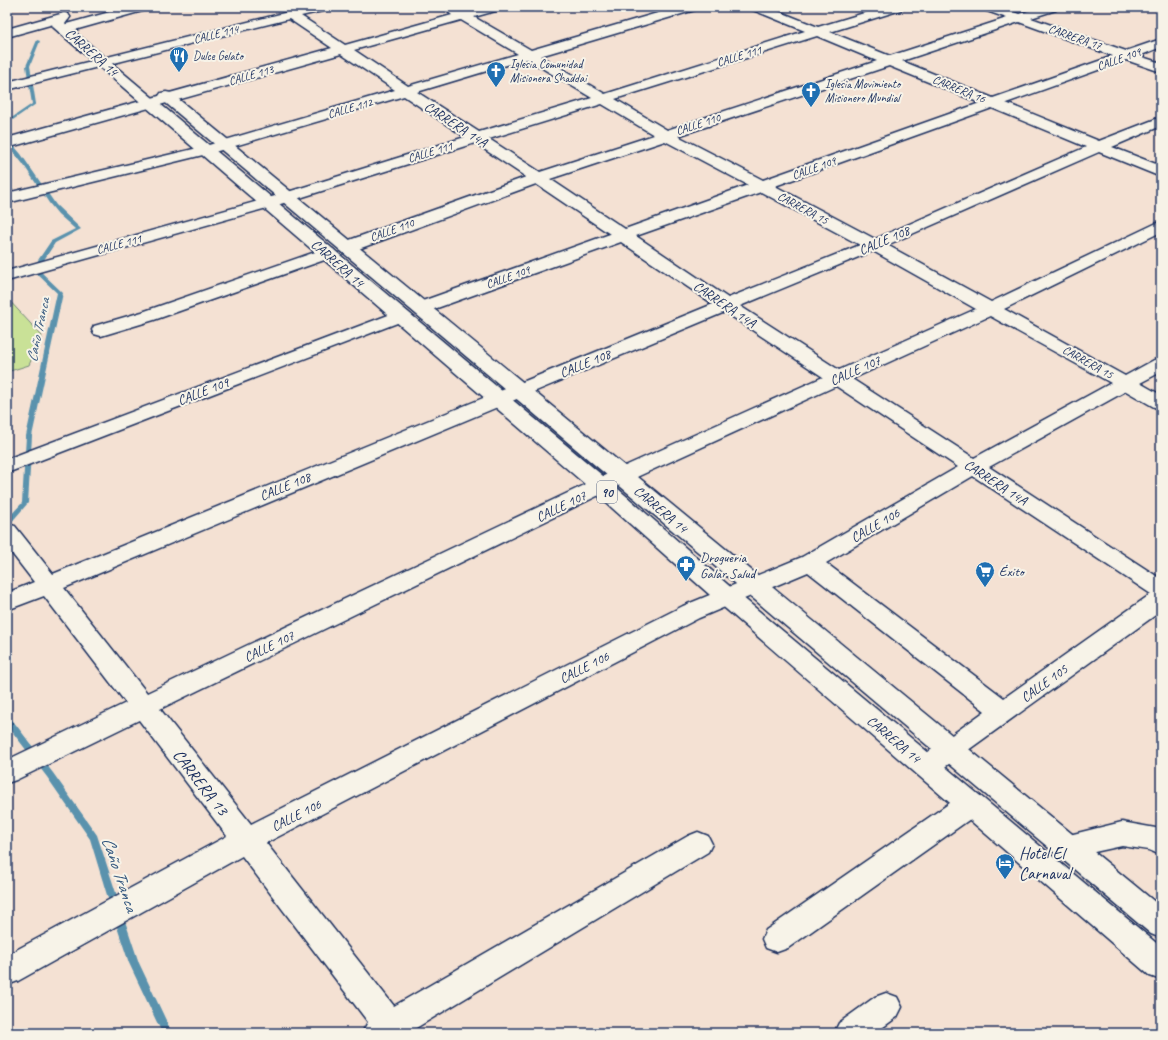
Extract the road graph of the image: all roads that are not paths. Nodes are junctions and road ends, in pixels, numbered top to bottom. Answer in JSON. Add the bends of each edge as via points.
{"nodes":[{"id":1,"x":142,"y":7,"type":"edge"},
{"id":2,"x":323,"y":7,"type":"edge"},
{"id":3,"x":448,"y":7,"type":"edge"},
{"id":4,"x":495,"y":7,"type":"edge"},
{"id":5,"x":691,"y":7,"type":"edge"},
{"id":6,"x":757,"y":7,"type":"edge"},
{"id":7,"x":897,"y":7,"type":"edge"},
{"id":8,"x":988,"y":7,"type":"edge"},
{"id":9,"x":1052,"y":7,"type":"edge"},
{"id":10,"x":291,"y":15,"type":"junction"},
{"id":11,"x":463,"y":16,"type":"junction"},
{"id":12,"x":1019,"y":18,"type":"junction"},
{"id":13,"x":65,"y":19,"type":"edge"},
{"id":14,"x":818,"y":32,"type":"junction"},
{"id":15,"x":7,"y":33,"type":"edge"},
{"id":16,"x":1161,"y":43,"type":"edge"},
{"id":17,"x":343,"y":49,"type":"junction"},
{"id":18,"x":529,"y":55,"type":"junction"},
{"id":19,"x":1127,"y":56,"type":"junction"},
{"id":20,"x":112,"y":60,"type":"junction"},
{"id":21,"x":890,"y":61,"type":"junction"},
{"id":22,"x":1161,"y":68,"type":"edge"},
{"id":23,"x":7,"y":86,"type":"edge"},
{"id":24,"x":406,"y":91,"type":"junction"},
{"id":25,"x":603,"y":98,"type":"junction"},
{"id":26,"x":159,"y":100,"type":"junction"},
{"id":27,"x":994,"y":104,"type":"junction"},
{"id":28,"x":1161,"y":121,"type":"edge"},
{"id":29,"x":665,"y":135,"type":"junction"},
{"id":30,"x":477,"y":138,"type":"junction"},
{"id":31,"x":13,"y":141,"type":"edge"},
{"id":32,"x":1100,"y":146,"type":"junction"},
{"id":33,"x":215,"y":148,"type":"junction"},
{"id":34,"x":1161,"y":172,"type":"edge"},
{"id":35,"x":538,"y":178,"type":"junction"},
{"id":36,"x":762,"y":186,"type":"junction"},
{"id":37,"x":14,"y":196,"type":"edge"},
{"id":38,"x":277,"y":200,"type":"junction"},
{"id":39,"x":1161,"y":226,"type":"edge"},
{"id":40,"x":624,"y":236,"type":"junction"},
{"id":41,"x":874,"y":245,"type":"junction"},
{"id":42,"x":337,"y":250,"type":"junction"},
{"id":43,"x":7,"y":276,"type":"edge"},
{"id":44,"x":726,"y":305,"type":"junction"},
{"id":45,"x":420,"y":308,"type":"junction"},
{"id":46,"x":990,"y":309,"type":"junction"},
{"id":47,"x":400,"y":316,"type":"junction"},
{"id":48,"x":101,"y":330,"type":"dead end"},
{"id":49,"x":1161,"y":364,"type":"edge"},
{"id":50,"x":837,"y":378,"type":"junction"},
{"id":51,"x":1126,"y":383,"type":"junction"},
{"id":52,"x":518,"y":390,"type":"junction"},
{"id":53,"x":497,"y":399,"type":"junction"},
{"id":54,"x":1161,"y":403,"type":"edge"},
{"id":55,"x":9,"y":465,"type":"edge"},
{"id":56,"x":973,"y":467,"type":"junction"},
{"id":57,"x":621,"y":476,"type":"junction"},
{"id":58,"x":601,"y":486,"type":"junction"},
{"id":59,"x":9,"y":534,"type":"edge"},
{"id":60,"x":810,"y":562,"type":"junction"},
{"id":61,"x":48,"y":584,"type":"junction"},
{"id":62,"x":753,"y":586,"type":"junction"},
{"id":63,"x":1161,"y":590,"type":"edge"},
{"id":64,"x":727,"y":597,"type":"junction"},
{"id":65,"x":1161,"y":599,"type":"edge"},
{"id":66,"x":7,"y":602,"type":"edge"},
{"id":67,"x":143,"y":707,"type":"junction"},
{"id":68,"x":1004,"y":712,"type":"junction"},
{"id":69,"x":950,"y":750,"type":"junction"},
{"id":70,"x":926,"y":767,"type":"junction"},
{"id":71,"x":13,"y":770,"type":"edge"},
{"id":72,"x":970,"y":804,"type":"junction"},
{"id":73,"x":246,"y":840,"type":"junction"},
{"id":74,"x":1161,"y":843,"type":"edge"},
{"id":75,"x":698,"y":844,"type":"dead end"},
{"id":76,"x":1067,"y":846,"type":"junction"},
{"id":77,"x":1161,"y":924,"type":"edge"},
{"id":78,"x":777,"y":939,"type":"dead end"},
{"id":79,"x":1161,"y":966,"type":"edge"},
{"id":80,"x":7,"y":971,"type":"edge"},
{"id":81,"x":886,"y":1007,"type":"dead end"},
{"id":82,"x":388,"y":1030,"type":"edge"},
{"id":83,"x":850,"y":1033,"type":"edge"}],
"edges":[{"from":1,"to":13,"type":"street"},
{"from":2,"to":10,"type":"street","name":"CALLE 114"},
{"from":3,"to":11,"type":"street","name":"CARRERA 15"},
{"from":4,"to":11,"type":"street","name":"CALLE 113"},
{"from":5,"to":18,"type":"street","name":"CALLE 112"},
{"from":6,"to":14,"type":"street","name":"CARRERA 16"},
{"from":7,"to":14,"type":"street","name":"CALLE 111"},
{"from":8,"to":12,"type":"street","name":"CARRERA 17"},
{"from":9,"to":12,"type":"street","name":"CALLE 110"},
{"from":10,"to":17,"type":"street","name":"CARRERA 14A"},
{"from":10,"to":20,"type":"street","name":"CALLE 114"},
{"from":11,"to":17,"type":"street","name":"CALLE 113"},
{"from":11,"to":18,"type":"street","name":"CARRERA 15"},
{"from":12,"to":19,"type":"street","name":"CARRERA 17"},
{"from":12,"to":21,"type":"street","name":"CALLE 110"},
{"from":13,"to":15,"type":"street"},
{"from":13,"to":20,"type":"street","name":"CARRERA 14","number":"90"},
{"from":14,"to":21,"type":"street","name":"CARRERA 16"},
{"from":14,"to":25,"type":"street","name":"CALLE 111"},
{"from":16,"to":19,"type":"street","name":"CALLE 109"},
{"from":17,"to":24,"type":"street","name":"CARRERA 14A"},
{"from":17,"to":26,"type":"street","name":"CALLE 113"},
{"from":18,"to":24,"type":"street","name":"CALLE 112"},
{"from":18,"to":25,"type":"street","name":"CARRERA 15"},
{"from":19,"to":22,"type":"street","name":"CARRERA 17"},
{"from":19,"to":27,"type":"street","name":"CALLE 109"},
{"from":20,"to":23,"type":"street","name":"CALLE 114"},
{"from":20,"to":26,"type":"street","name":"CARRERA 14","number":"90"},
{"from":21,"to":27,"type":"street","name":"CARRERA 16"},
{"from":21,"to":29,"type":"street","name":"CALLE 110"},
{"from":24,"to":30,"type":"street","name":"CARRERA 14A"},
{"from":24,"to":33,"type":"street","name":"CALLE 112"},
{"from":25,"to":29,"type":"street","name":"CARRERA 15"},
{"from":25,"to":30,"type":"street","name":"CALLE 111"},
{"from":26,"to":31,"type":"street","name":"CALLE 113"},
{"from":26,"to":33,"type":"street","name":"CARRERA 14","number":"90"},
{"from":27,"to":32,"type":"street","name":"CARRERA 16"},
{"from":27,"to":36,"type":"street","name":"CALLE 109"},
{"from":28,"to":32,"type":"street","name":"CALLE 108"},
{"from":29,"to":35,"type":"street","name":"CALLE 110"},
{"from":29,"to":36,"type":"street","name":"CARRERA 15"},
{"from":30,"to":35,"type":"street","name":"CARRERA 14A"},
{"from":30,"to":38,"type":"street","name":"CALLE 111"},
{"from":32,"to":34,"type":"street","name":"CARRERA 16"},
{"from":32,"to":41,"type":"street","name":"CALLE 108"},
{"from":33,"to":37,"type":"street","name":"CALLE 112"},
{"from":33,"to":38,"type":"street","name":"CARRERA 14","number":"90"},
{"from":35,"to":40,"type":"street","name":"CARRERA 14A"},
{"from":35,"to":42,"type":"street","name":"CALLE 110"},
{"from":36,"to":40,"type":"street","name":"CALLE 109"},
{"from":36,"to":41,"type":"street","name":"CARRERA 15"},
{"from":38,"to":42,"type":"street","name":"CARRERA 14","number":"90"},
{"from":38,"to":43,"type":"street","name":"CALLE 111"},
{"from":39,"to":46,"type":"street","name":"CALLE 107"},
{"from":40,"to":44,"type":"street","name":"CARRERA 14A"},
{"from":40,"to":45,"type":"street","name":"CALLE 109"},
{"from":41,"to":44,"type":"street","name":"CALLE 108"},
{"from":41,"to":46,"type":"street","name":"CARRERA 15"},
{"from":42,"to":45,"type":"street","name":"CARRERA 14","number":"90"},
{"from":42,"to":47,"type":"street","name":"CARRERA 14","number":"90"},
{"from":42,"to":48,"type":"street","name":"CALLE 110"},
{"from":44,"to":50,"type":"street","name":"CARRERA 14A"},
{"from":44,"to":52,"type":"street","name":"CALLE 108"},
{"from":45,"to":52,"type":"street","name":"CARRERA 14","number":"90"},
{"from":46,"to":50,"type":"street","name":"CALLE 107"},
{"from":46,"to":51,"type":"street","name":"CARRERA 15"},
{"from":47,"to":53,"type":"street","name":"CARRERA 14","number":"90"},
{"from":47,"to":55,"type":"street","name":"CALLE 109"},
{"from":49,"to":51,"type":"street","name":"CALLE 106"},
{"from":50,"to":56,"type":"street","name":"CARRERA 14A"},
{"from":50,"to":57,"type":"street","name":"CALLE 107"},
{"from":51,"to":54,"type":"street","name":"CARRERA 15"},
{"from":51,"to":56,"type":"street","name":"CALLE 106"},
{"from":52,"to":53,"type":"street","name":"CALLE 108"},
{"from":52,"to":57,"type":"street","name":"CARRERA 14","number":"90"},
{"from":53,"to":58,"type":"street","name":"CARRERA 14","number":"90"},
{"from":53,"to":61,"type":"street","name":"CALLE 108"},
{"from":56,"to":60,"type":"street","name":"CALLE 106"},
{"from":56,"to":63,"type":"street","name":"CARRERA 14A"},
{"from":57,"to":58,"type":"street","name":"CALLE 107"},
{"from":57,"to":62,"type":"street","name":"CARRERA 14","number":"90"},
{"from":58,"to":64,"type":"street","name":"CARRERA 14","number":"90"},
{"from":58,"to":67,"type":"street","name":"CALLE 107"},
{"from":59,"to":61,"type":"street","name":"CARRERA 13"},
{"from":60,"to":62,"type":"street","name":"CALLE 106"},
{"from":60,"to":68,"type":"street"},
{"from":61,"to":66,"type":"street","name":"CALLE 108"},
{"from":61,"to":67,"type":"street","name":"CARRERA 13"},
{"from":62,"to":64,"type":"street","name":"CALLE 106"},
{"from":62,"to":69,"type":"street","name":"CARRERA 14","number":"90"},
{"from":64,"to":70,"type":"street","name":"CARRERA 14","number":"90"},
{"from":64,"to":73,"type":"street","name":"CALLE 106","via":[[692,612]]},
{"from":65,"to":68,"type":"street","name":"CALLE 105"},
{"from":67,"to":71,"type":"street","name":"CALLE 107"},
{"from":67,"to":73,"type":"street","name":"CARRERA 13"},
{"from":68,"to":69,"type":"street","name":"CALLE 105"},
{"from":69,"to":70,"type":"street","name":"CALLE 105"},
{"from":69,"to":76,"type":"street","name":"CARRERA 14","number":"90"},
{"from":70,"to":72,"type":"street","name":"CARRERA 14","number":"90"},
{"from":72,"to":78,"type":"street"},
{"from":72,"to":79,"type":"street","name":"CARRERA 14","number":"90"},
{"from":73,"to":80,"type":"street","name":"CALLE 106"},
{"from":73,"to":82,"type":"street","name":"CARRERA 13"},
{"from":74,"to":76,"type":"street","via":[[1155,839],[1122,834]]},
{"from":75,"to":82,"type":"street"},
{"from":76,"to":77,"type":"street","name":"CARRERA 14","number":"90"},
{"from":81,"to":83,"type":"street"}]}
